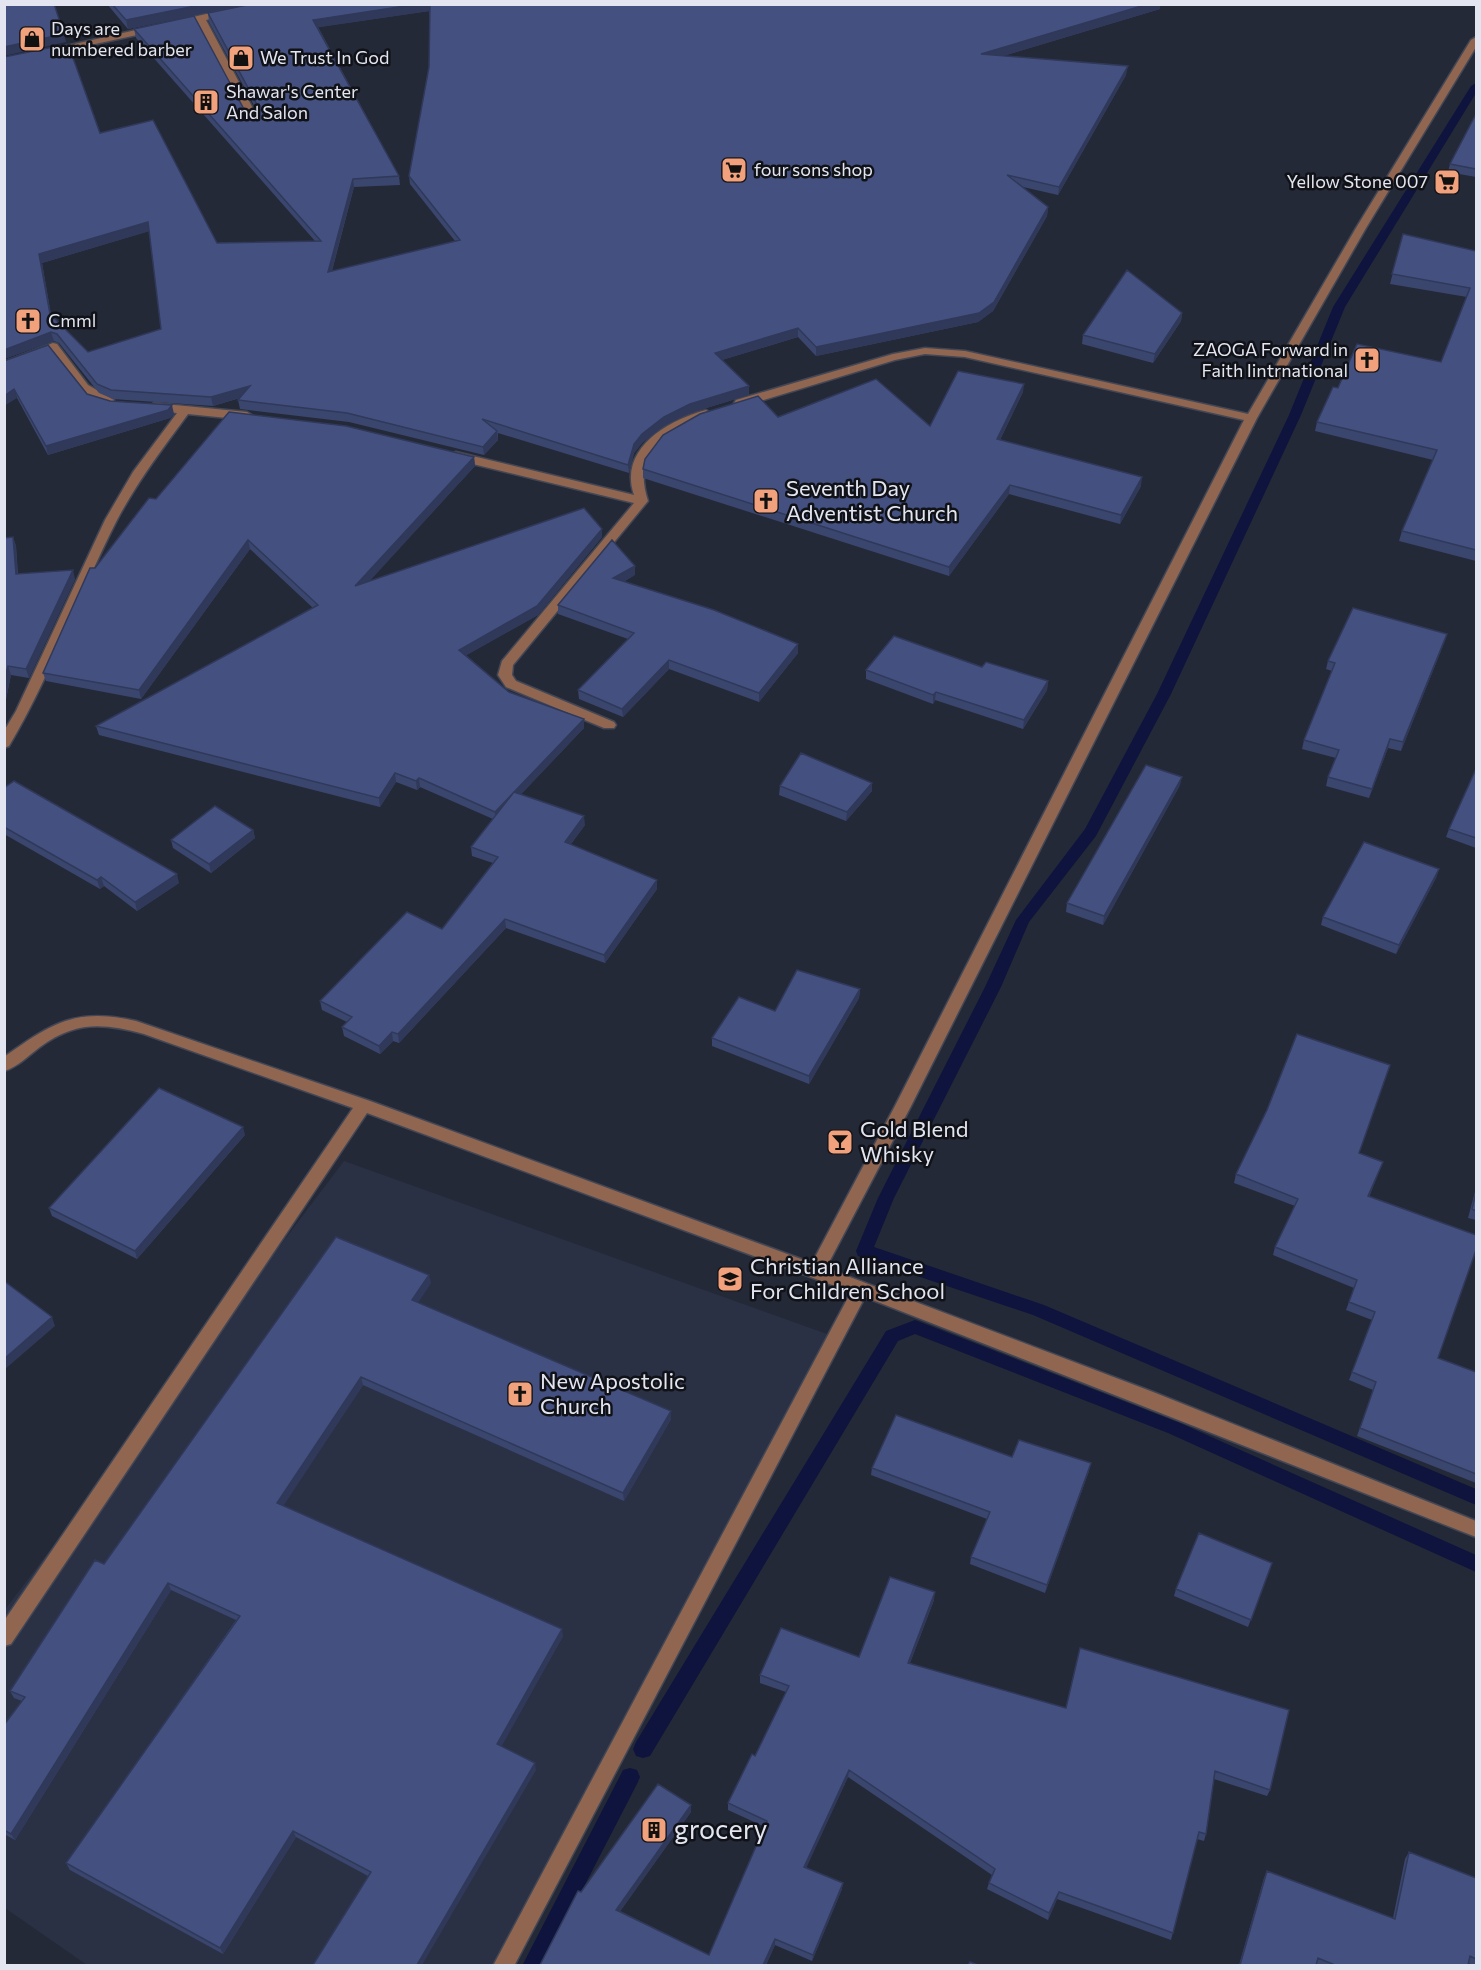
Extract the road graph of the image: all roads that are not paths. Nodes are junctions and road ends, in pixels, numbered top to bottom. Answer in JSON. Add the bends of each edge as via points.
{"nodes":[{"id":1,"x":243,"y":10,"type":"edge"},
{"id":2,"x":200,"y":18,"type":"junction"},
{"id":3,"x":1476,"y":40,"type":"edge"},
{"id":4,"x":39,"y":54,"type":"edge"},
{"id":5,"x":254,"y":120,"type":"edge"},
{"id":6,"x":4,"y":366,"type":"edge"},
{"id":7,"x":123,"y":405,"type":"edge"},
{"id":8,"x":144,"y":406,"type":"edge"},
{"id":9,"x":186,"y":409,"type":"junction"},
{"id":10,"x":256,"y":417,"type":"edge"},
{"id":11,"x":1251,"y":418,"type":"junction"},
{"id":12,"x":448,"y":453,"type":"edge"},
{"id":13,"x":642,"y":501,"type":"junction"},
{"id":14,"x":609,"y":725,"type":"dead end"},
{"id":15,"x":4,"y":743,"type":"edge"},
{"id":16,"x":4,"y":1065,"type":"edge"},
{"id":17,"x":364,"y":1105,"type":"junction"},
{"id":18,"x":816,"y":1270,"type":"junction"},
{"id":19,"x":861,"y":1288,"type":"junction"},
{"id":20,"x":1476,"y":1529,"type":"edge"},
{"id":21,"x":4,"y":1638,"type":"edge"},
{"id":22,"x":502,"y":1965,"type":"edge"}],
"edges":[{"from":1,"to":2,"type":"street"},
{"from":2,"to":4,"type":"street"},
{"from":2,"to":5,"type":"street"},
{"from":3,"to":11,"type":"street"},
{"from":6,"to":7,"type":"street","via":[[53,346],[94,398]]},
{"from":8,"to":9,"type":"street"},
{"from":9,"to":10,"type":"street"},
{"from":9,"to":15,"type":"street","via":[[137,476],[111,520],[23,711]]},
{"from":11,"to":13,"type":"street","via":[[965,354],[925,351],[721,409],[664,432],[638,465],[635,480]]},
{"from":11,"to":18,"type":"street","via":[[908,1098]]},
{"from":12,"to":13,"type":"street"},
{"from":13,"to":14,"type":"street","via":[[512,658],[505,675],[511,684]]},
{"from":16,"to":17,"type":"street","via":[[63,1026],[115,1021]]},
{"from":17,"to":18,"type":"street"},
{"from":17,"to":21,"type":"street"},
{"from":18,"to":19,"type":"street"},
{"from":19,"to":20,"type":"street"},
{"from":19,"to":22,"type":"street"}]}
